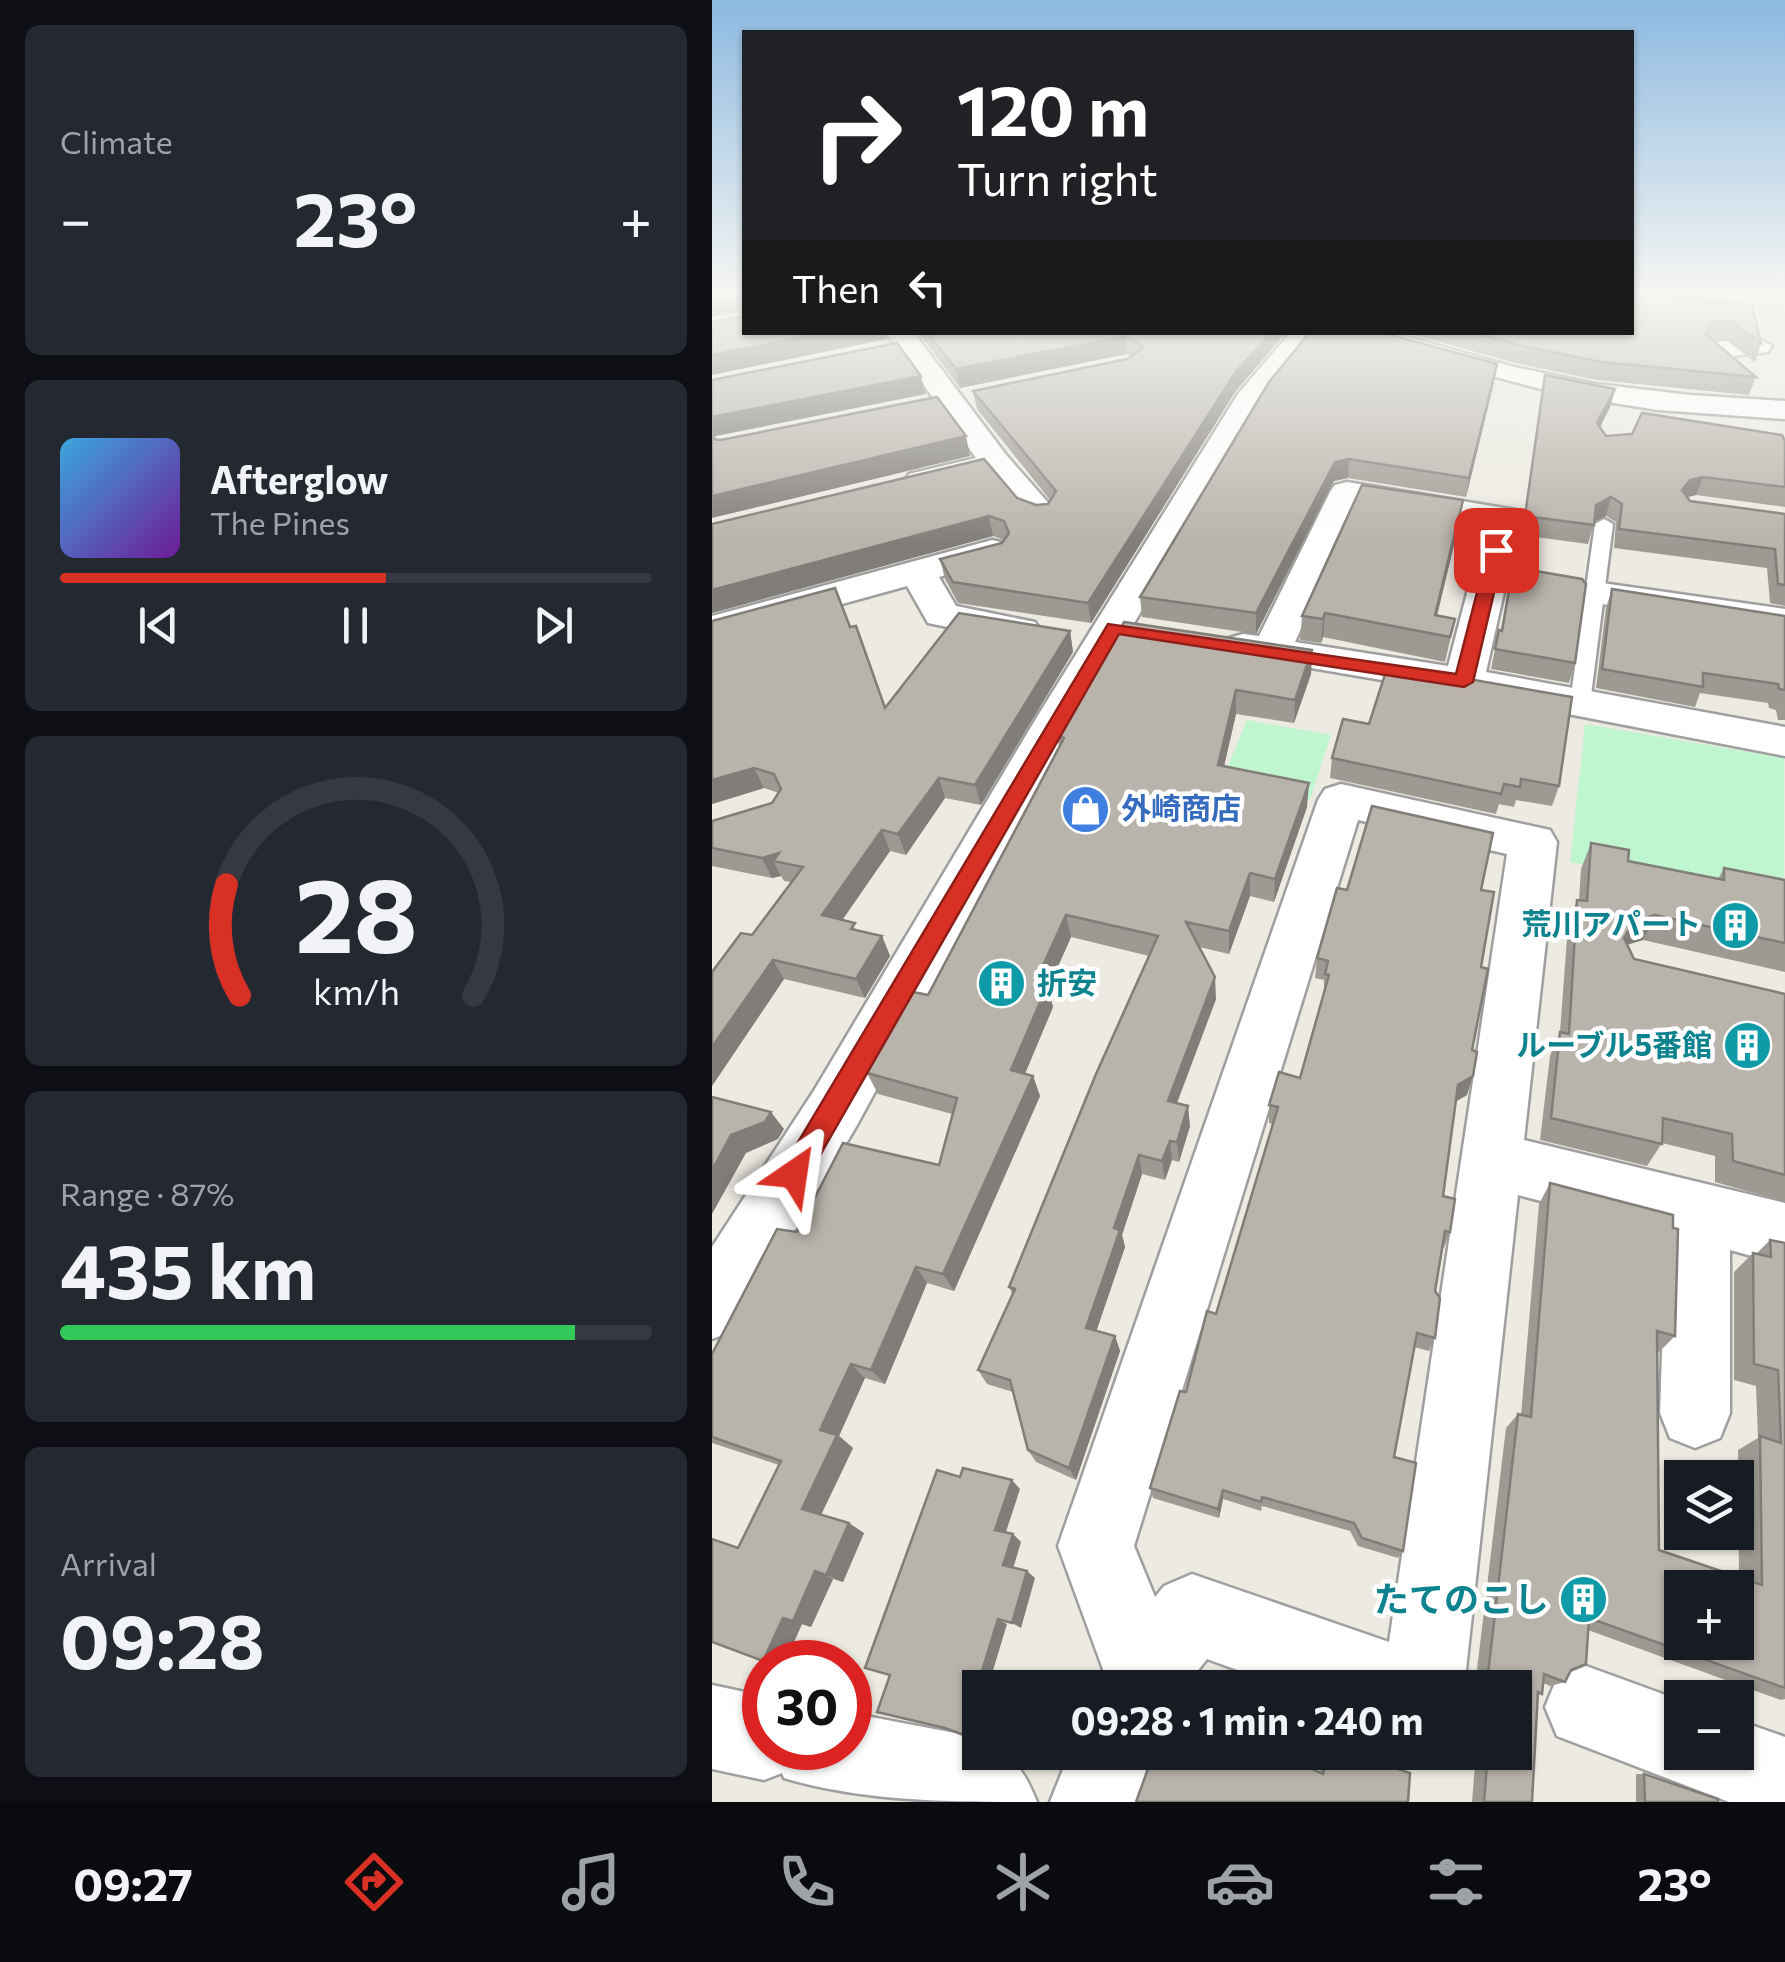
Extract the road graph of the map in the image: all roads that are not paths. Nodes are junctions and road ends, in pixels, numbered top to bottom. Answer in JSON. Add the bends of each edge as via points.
{"nodes":[{"id":1,"x":933,"y":376,"type":"edge"},
{"id":2,"x":1268,"y":376,"type":"edge"},
{"id":3,"x":1519,"y":376,"type":"edge"},
{"id":4,"x":1748,"y":376,"type":"edge"},
{"id":5,"x":991,"y":393,"type":"edge"},
{"id":6,"x":1632,"y":399,"type":"junction"},
{"id":7,"x":952,"y":401,"type":"junction"},
{"id":8,"x":1784,"y":408,"type":"edge"},
{"id":9,"x":915,"y":409,"type":"edge"},
{"id":10,"x":1619,"y":432,"type":"edge"},
{"id":11,"x":996,"y":463,"type":"junction"},
{"id":12,"x":882,"y":491,"type":"edge"},
{"id":13,"x":1038,"y":513,"type":"edge"},
{"id":14,"x":1604,"y":524,"type":"edge"},
{"id":15,"x":992,"y":552,"type":"edge"},
{"id":16,"x":918,"y":572,"type":"junction"},
{"id":17,"x":1595,"y":593,"type":"junction"},
{"id":18,"x":1784,"y":620,"type":"edge"},
{"id":19,"x":712,"y":628,"type":"edge"},
{"id":20,"x":1100,"y":635,"type":"junction"},
{"id":21,"x":1213,"y":642,"type":"edge"},
{"id":22,"x":1272,"y":650,"type":"junction"},
{"id":23,"x":1464,"y":682,"type":"junction"},
{"id":24,"x":1580,"y":703,"type":"junction"},
{"id":25,"x":1784,"y":742,"type":"edge"},
{"id":26,"x":1491,"y":1160,"type":"junction"},
{"id":27,"x":1698,"y":1212,"type":"junction"},
{"id":28,"x":1784,"y":1234,"type":"edge"},
{"id":29,"x":712,"y":1306,"type":"edge"},
{"id":30,"x":1695,"y":1413,"type":"dead end"},
{"id":31,"x":1139,"y":1670,"type":"edge"},
{"id":32,"x":1150,"y":1670,"type":"edge"},
{"id":33,"x":1352,"y":1670,"type":"edge"},
{"id":34,"x":1424,"y":1670,"type":"edge"},
{"id":35,"x":1586,"y":1707,"type":"dead end"},
{"id":36,"x":712,"y":1728,"type":"edge"},
{"id":37,"x":742,"y":1734,"type":"edge"},
{"id":38,"x":1664,"y":1735,"type":"edge"},
{"id":39,"x":872,"y":1759,"type":"edge"},
{"id":40,"x":1754,"y":1769,"type":"edge"},
{"id":41,"x":1105,"y":1770,"type":"edge"},
{"id":42,"x":1784,"y":1780,"type":"edge"},
{"id":43,"x":994,"y":1802,"type":"edge"},
{"id":44,"x":1093,"y":1802,"type":"edge"}],
"edges":[{"from":1,"to":7,"type":"street"},
{"from":2,"to":20,"type":"street"},
{"from":3,"to":6,"type":"street"},
{"from":4,"to":8,"type":"street"},
{"from":5,"to":7,"type":"street"},
{"from":6,"to":8,"type":"street"},
{"from":6,"to":10,"type":"street"},
{"from":7,"to":9,"type":"street"},
{"from":7,"to":11,"type":"street"},
{"from":11,"to":12,"type":"street"},
{"from":11,"to":13,"type":"street"},
{"from":14,"to":17,"type":"lane"},
{"from":15,"to":16,"type":"street"},
{"from":16,"to":19,"type":"street"},
{"from":16,"to":20,"type":"street","via":[[942,616]]},
{"from":17,"to":18,"type":"street"},
{"from":17,"to":24,"type":"lane"},
{"from":20,"to":29,"type":"street","via":[[836,1108]]},
{"from":21,"to":22,"type":"street"},
{"from":22,"to":23,"type":"street"},
{"from":22,"to":23,"type":"street","via":[[1347,492],[1504,517]]},
{"from":23,"to":24,"type":"street"},
{"from":24,"to":25,"type":"street"},
{"from":26,"to":27,"type":"street"},
{"from":26,"to":31,"type":"street","via":[[1533,842],[1341,800],[1096,1546]]},
{"from":26,"to":34,"type":"street"},
{"from":27,"to":28,"type":"street"},
{"from":27,"to":30,"type":"street"},
{"from":32,"to":33,"type":"street","via":[[1192,1614]]},
{"from":35,"to":38,"type":"street"},
{"from":36,"to":37,"type":"street"},
{"from":39,"to":43,"type":"street","via":[[956,1776]]},
{"from":40,"to":42,"type":"street"},
{"from":41,"to":44,"type":"street"}]}
